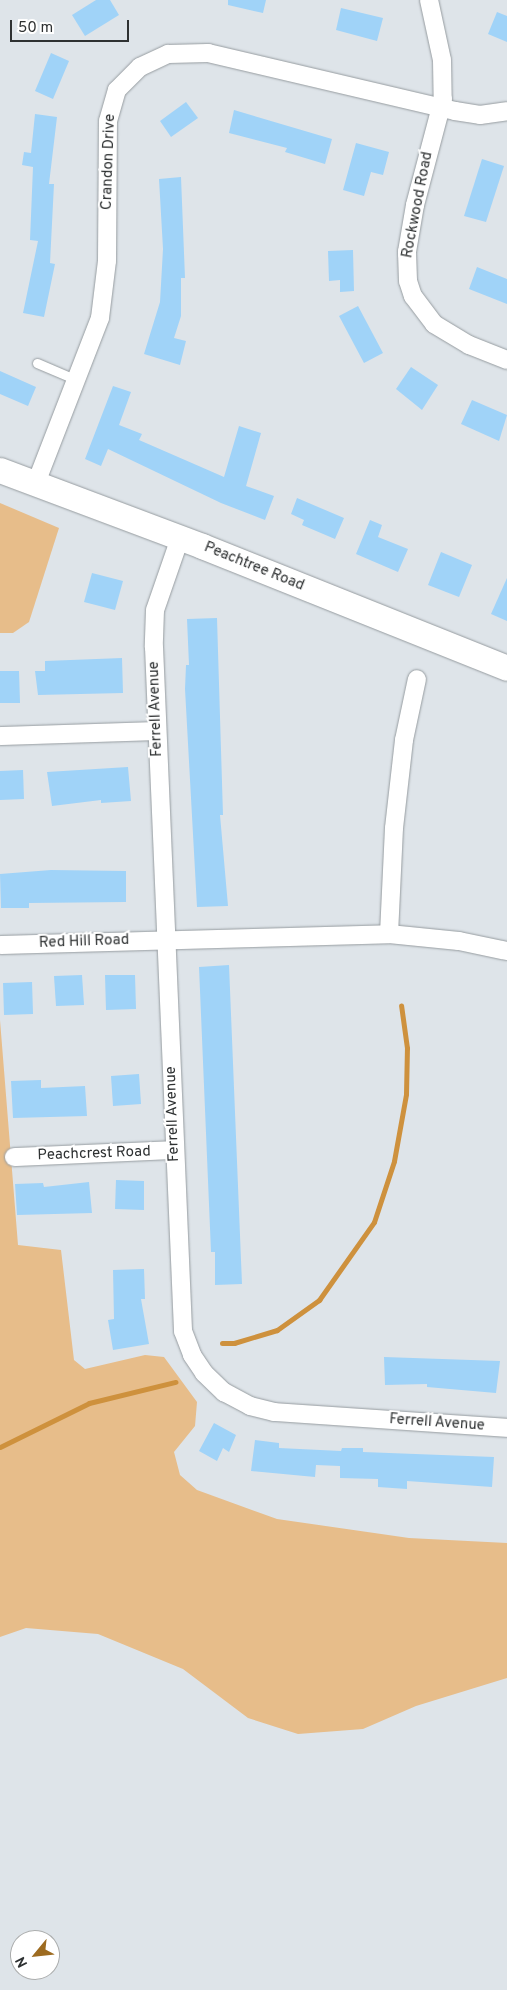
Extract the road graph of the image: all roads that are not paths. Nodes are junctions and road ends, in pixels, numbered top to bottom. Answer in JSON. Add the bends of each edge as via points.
{"nodes":[{"id":1,"x":429,"y":0,"type":"edge"},
{"id":2,"x":442,"y":108,"type":"junction"},
{"id":3,"x":507,"y":112,"type":"edge"},
{"id":4,"x":507,"y":360,"type":"edge"},
{"id":5,"x":37,"y":363,"type":"dead end"},
{"id":6,"x":77,"y":380,"type":"junction"},
{"id":7,"x":0,"y":470,"type":"edge"},
{"id":8,"x":36,"y":483,"type":"junction"},
{"id":9,"x":180,"y":538,"type":"junction"},
{"id":10,"x":507,"y":668,"type":"edge"},
{"id":11,"x":417,"y":679,"type":"dead end"},
{"id":12,"x":156,"y":730,"type":"junction"},
{"id":13,"x":0,"y":736,"type":"edge"},
{"id":14,"x":389,"y":934,"type":"junction"},
{"id":15,"x":167,"y":940,"type":"junction"},
{"id":16,"x":1,"y":945,"type":"dead end"},
{"id":17,"x":507,"y":951,"type":"edge"},
{"id":18,"x":174,"y":1150,"type":"junction"},
{"id":19,"x":14,"y":1157,"type":"dead end"},
{"id":20,"x":507,"y":1428,"type":"edge"}],
"edges":[{"from":1,"to":2,"type":"street","name":"Rockwood Road","via":[[443,67]]},
{"from":2,"to":3,"type":"street","name":"Crandon Drive","via":[[480,115]]},
{"from":2,"to":4,"type":"street","name":"Rockwood Road","via":[[415,204],[407,252],[408,281],[413,296],[434,324],[469,345]]},
{"from":2,"to":6,"type":"street","name":"Crandon Drive","via":[[208,53],[168,54],[140,67],[126,78],[111,102],[106,152],[107,261],[103,301]]},
{"from":5,"to":6,"type":"lane"},
{"from":6,"to":8,"type":"street","name":"Crandon Drive"},
{"from":7,"to":8,"type":"street","name":"Peachtree Road"},
{"from":8,"to":9,"type":"street","name":"Peachtree Road"},
{"from":9,"to":10,"type":"street","name":"Peachtree Road"},
{"from":9,"to":12,"type":"street","name":"Ferrell Avenue","via":[[155,610]]},
{"from":11,"to":14,"type":"street","via":[[402,760]]},
{"from":12,"to":13,"type":"street"},
{"from":12,"to":15,"type":"street","name":"Ferrell Avenue"},
{"from":14,"to":15,"type":"street","name":"Red Hill Road"},
{"from":14,"to":17,"type":"street","name":"Red Hill Road","via":[[459,941]]},
{"from":15,"to":16,"type":"street","name":"Red Hill Road"},
{"from":15,"to":18,"type":"street","name":"Ferrell Avenue"},
{"from":18,"to":19,"type":"street","name":"Peachcrest Road"},
{"from":18,"to":20,"type":"street","name":"Ferrell Avenue","via":[[183,1331],[192,1356],[224,1392],[250,1406],[274,1412]]}]}
